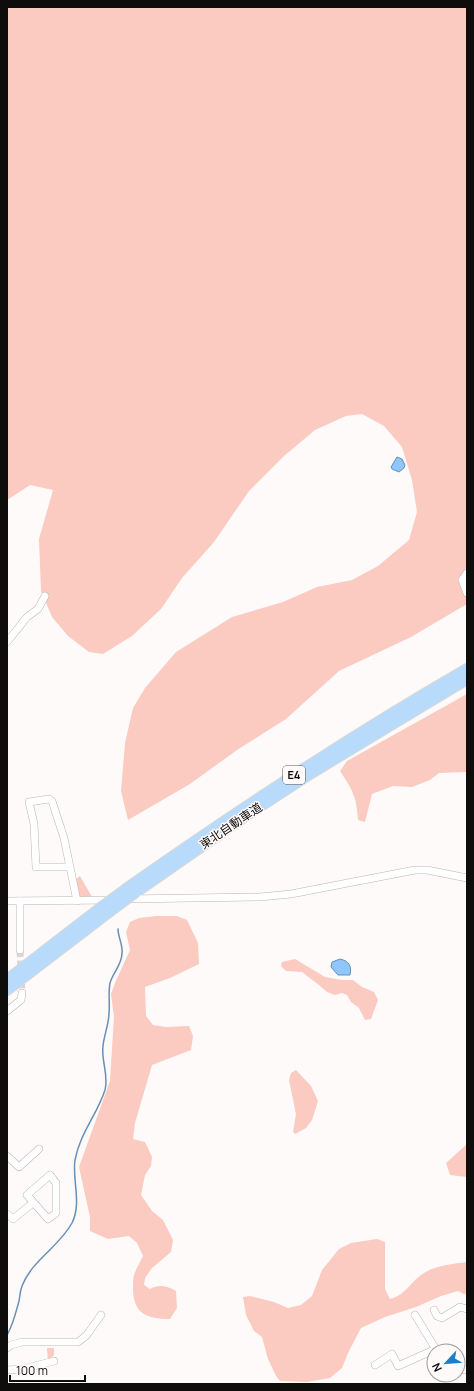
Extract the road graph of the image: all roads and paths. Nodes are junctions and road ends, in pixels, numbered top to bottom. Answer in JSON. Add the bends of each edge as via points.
{"nodes":[{"id":1,"x":467,"y":573,"type":"edge"},
{"id":2,"x":467,"y":593,"type":"edge"},
{"id":3,"x":45,"y":596,"type":"dead end"},
{"id":4,"x":7,"y":642,"type":"edge"},
{"id":5,"x":467,"y":669,"type":"edge"},
{"id":6,"x":467,"y":679,"type":"edge"},
{"id":7,"x":70,"y":867,"type":"junction"},
{"id":8,"x":467,"y":878,"type":"edge"},
{"id":9,"x":131,"y":891,"type":"junction"},
{"id":10,"x":7,"y":901,"type":"edge"},
{"id":11,"x":20,"y":901,"type":"junction"},
{"id":12,"x":77,"y":901,"type":"junction"},
{"id":13,"x":20,"y":950,"type":"tunnel mouth"},
{"id":14,"x":7,"y":980,"type":"edge"},
{"id":15,"x":7,"y":990,"type":"edge"},
{"id":16,"x":22,"y":993,"type":"tunnel mouth"},
{"id":17,"x":7,"y":1011,"type":"edge"},
{"id":18,"x":39,"y":1149,"type":"dead end"},
{"id":19,"x":7,"y":1156,"type":"edge"},
{"id":20,"x":33,"y":1203,"type":"junction"},
{"id":21,"x":7,"y":1214,"type":"edge"},
{"id":22,"x":467,"y":1309,"type":"edge"},
{"id":23,"x":434,"y":1310,"type":"dead end"},
{"id":24,"x":100,"y":1315,"type":"dead end"},
{"id":25,"x":415,"y":1315,"type":"dead end"},
{"id":26,"x":433,"y":1343,"type":"edge"},
{"id":27,"x":7,"y":1348,"type":"edge"},
{"id":28,"x":426,"y":1355,"type":"edge"},
{"id":29,"x":54,"y":1361,"type":"dead end"},
{"id":30,"x":375,"y":1365,"type":"dead end"},
{"id":31,"x":7,"y":1370,"type":"edge"}],
"edges":[{"from":1,"to":2,"type":"street","via":[[462,580]]},
{"from":3,"to":4,"type":"street","via":[[38,609],[27,617]]},
{"from":5,"to":9,"type":"highway","name":"東北自動車道","number":"E4","via":[[308,765],[243,808]]},
{"from":6,"to":9,"type":"highway","name":"東北自動車道","number":"E4","via":[[306,776]]},
{"from":7,"to":7,"type":"street","via":[[52,801],[49,799],[29,802],[34,824],[36,867]]},
{"from":7,"to":12,"type":"street"},
{"from":8,"to":12,"type":"street","via":[[415,870],[291,894],[260,897]]},
{"from":9,"to":14,"type":"highway","name":"東北自動車道","number":"E4","bridge":true,"via":[[99,909]]},
{"from":9,"to":15,"type":"highway","name":"東北自動車道","number":"E4","bridge":true,"via":[[109,912]]},
{"from":10,"to":11,"type":"street"},
{"from":11,"to":12,"type":"street"},
{"from":11,"to":13,"type":"street"},
{"from":16,"to":17,"type":"street","via":[[21,1000]]},
{"from":18,"to":19,"type":"street","via":[[19,1167]]},
{"from":20,"to":20,"type":"street","via":[[27,1195],[50,1175],[56,1183],[56,1213],[48,1219]]},
{"from":20,"to":21,"type":"street","via":[[13,1219]]},
{"from":22,"to":23,"type":"street","via":[[460,1307],[442,1318],[437,1316]]},
{"from":24,"to":27,"type":"street","via":[[86,1336],[78,1342],[22,1342]]},
{"from":25,"to":26,"type":"street"},
{"from":28,"to":30,"type":"street","via":[[398,1366],[392,1354]]},
{"from":29,"to":31,"type":"street","via":[[23,1369]]}]}
